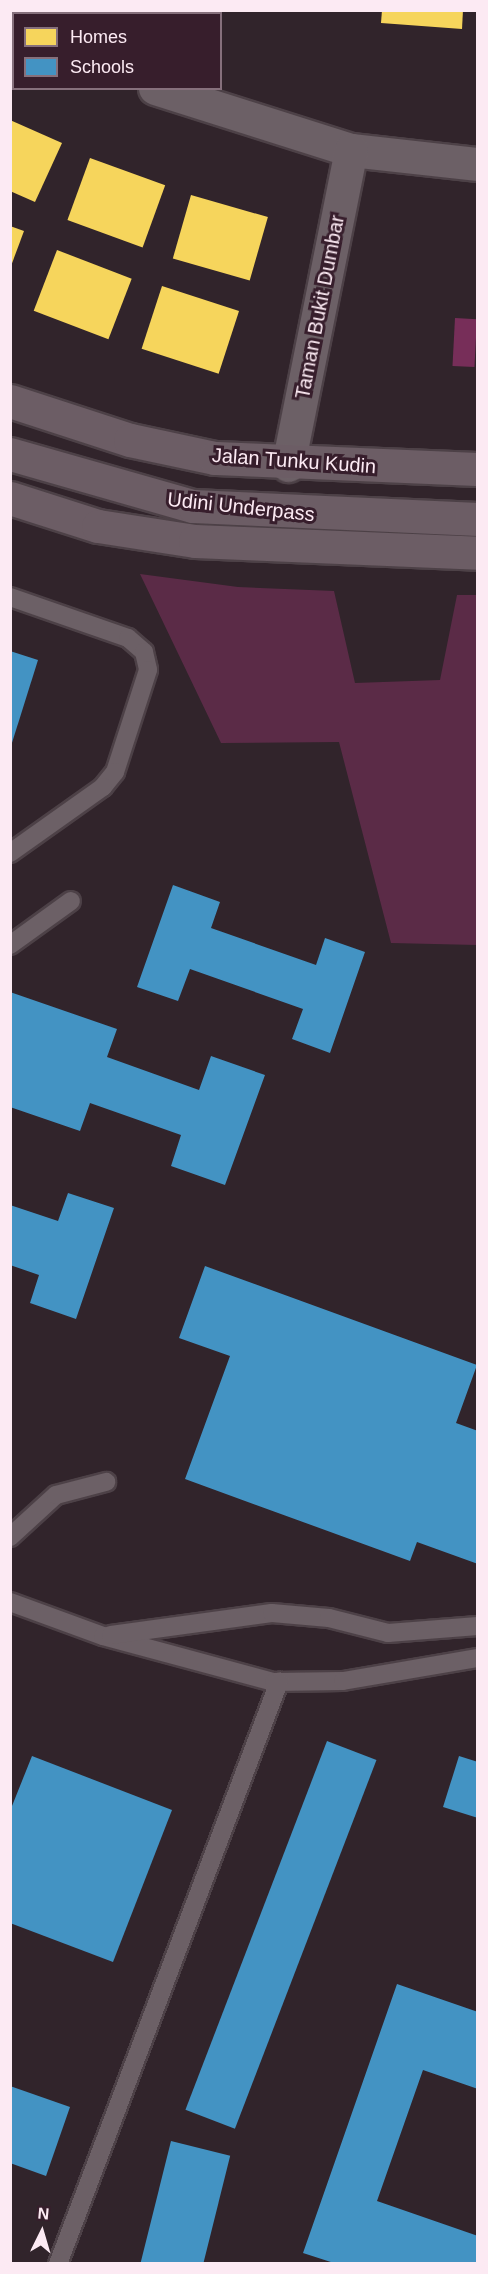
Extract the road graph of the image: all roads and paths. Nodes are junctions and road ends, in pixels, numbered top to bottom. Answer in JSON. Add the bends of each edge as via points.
{"nodes":[{"id":1,"x":162,"y":90,"type":"edge"},
{"id":2,"x":351,"y":150,"type":"junction"},
{"id":3,"x":477,"y":164,"type":"edge"},
{"id":4,"x":10,"y":401,"type":"edge"},
{"id":5,"x":10,"y":454,"type":"edge"},
{"id":6,"x":288,"y":465,"type":"junction"},
{"id":7,"x":477,"y":469,"type":"edge"},
{"id":8,"x":10,"y":498,"type":"edge"},
{"id":9,"x":477,"y":519,"type":"edge"},
{"id":10,"x":477,"y":553,"type":"edge"},
{"id":11,"x":10,"y":597,"type":"edge"},
{"id":12,"x":10,"y":853,"type":"edge"},
{"id":13,"x":71,"y":902,"type":"dead end"},
{"id":14,"x":10,"y":945,"type":"edge"},
{"id":15,"x":106,"y":1482,"type":"dead end"},
{"id":16,"x":10,"y":1537,"type":"edge"},
{"id":17,"x":10,"y":1602,"type":"edge"},
{"id":18,"x":477,"y":1626,"type":"edge"},
{"id":19,"x":103,"y":1636,"type":"junction"},
{"id":20,"x":477,"y":1658,"type":"edge"},
{"id":21,"x":279,"y":1682,"type":"junction"},
{"id":22,"x":58,"y":2264,"type":"edge"}],
"edges":[{"from":1,"to":2,"type":"street"},
{"from":2,"to":3,"type":"street"},
{"from":2,"to":6,"type":"street","name":"Taman Bukit Dumbar"},
{"from":4,"to":6,"type":"highway","name":"Jalan Tunku Kudin","via":[[130,440],[215,458]]},
{"from":5,"to":9,"type":"highway","name":"Udini Underpass","via":[[193,506]]},
{"from":6,"to":7,"type":"highway","name":"Jalan Tunku Kudin"},
{"from":8,"to":10,"type":"highway","via":[[98,526],[195,541]]},
{"from":11,"to":12,"type":"lane","via":[[128,638],[144,652],[148,670],[109,779]]},
{"from":13,"to":14,"type":"lane"},
{"from":15,"to":16,"type":"lane","via":[[56,1495]]},
{"from":17,"to":19,"type":"lane"},
{"from":18,"to":19,"type":"lane","via":[[388,1633],[329,1618],[272,1613]]},
{"from":19,"to":21,"type":"lane"},
{"from":20,"to":21,"type":"lane","via":[[343,1681]]},
{"from":21,"to":22,"type":"lane"}]}
